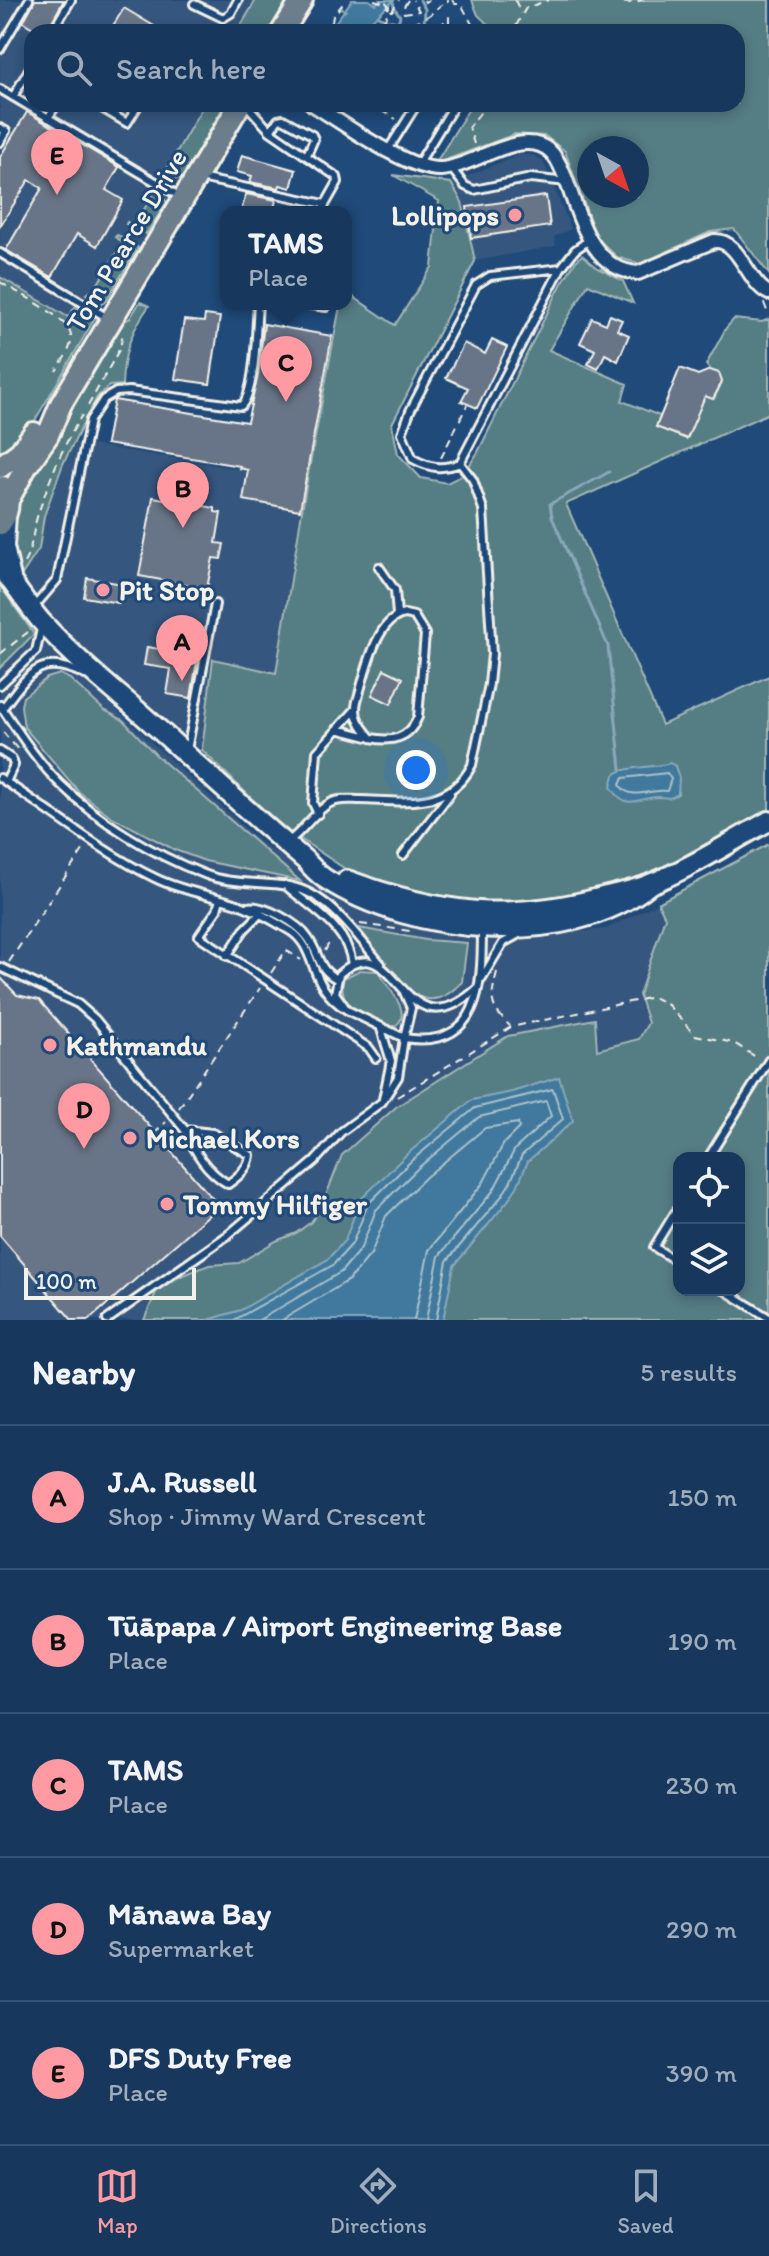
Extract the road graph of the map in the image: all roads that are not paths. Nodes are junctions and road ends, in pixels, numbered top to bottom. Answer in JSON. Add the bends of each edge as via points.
{"nodes":[{"id":1,"x":29,"y":0,"type":"edge"},
{"id":2,"x":71,"y":0,"type":"edge"},
{"id":3,"x":238,"y":0,"type":"edge"},
{"id":4,"x":302,"y":0,"type":"edge"},
{"id":5,"x":194,"y":4,"type":"dead end"},
{"id":6,"x":57,"y":24,"type":"edge"},
{"id":7,"x":287,"y":24,"type":"edge"},
{"id":8,"x":0,"y":49,"type":"edge"},
{"id":9,"x":24,"y":78,"type":"edge"},
{"id":10,"x":0,"y":89,"type":"edge"},
{"id":11,"x":13,"y":97,"type":"junction"},
{"id":12,"x":24,"y":104,"type":"edge"},
{"id":13,"x":38,"y":112,"type":"edge"},
{"id":14,"x":52,"y":112,"type":"edge"},
{"id":15,"x":108,"y":112,"type":"edge"},
{"id":16,"x":134,"y":112,"type":"edge"},
{"id":17,"x":235,"y":112,"type":"edge"},
{"id":18,"x":253,"y":112,"type":"edge"},
{"id":19,"x":325,"y":112,"type":"edge"},
{"id":20,"x":412,"y":112,"type":"edge"},
{"id":21,"x":450,"y":112,"type":"edge"},
{"id":22,"x":48,"y":118,"type":"junction"},
{"id":23,"x":0,"y":128,"type":"edge"},
{"id":24,"x":270,"y":131,"type":"junction"},
{"id":25,"x":0,"y":142,"type":"edge"},
{"id":26,"x":388,"y":150,"type":"junction"},
{"id":27,"x":307,"y":155,"type":"junction"},
{"id":28,"x":417,"y":166,"type":"junction"},
{"id":29,"x":451,"y":168,"type":"junction"},
{"id":30,"x":196,"y":177,"type":"junction"},
{"id":31,"x":567,"y":182,"type":"junction"},
{"id":32,"x":183,"y":199,"type":"junction"},
{"id":33,"x":325,"y":204,"type":"joint"},
{"id":34,"x":590,"y":240,"type":"junction"},
{"id":35,"x":0,"y":253,"type":"edge"},
{"id":36,"x":561,"y":268,"type":"junction"},
{"id":37,"x":769,"y":293,"type":"edge"},
{"id":38,"x":257,"y":310,"type":"edge"},
{"id":39,"x":118,"y":321,"type":"junction"},
{"id":40,"x":61,"y":404,"type":"junction"},
{"id":41,"x":460,"y":463,"type":"junction"},
{"id":42,"x":0,"y":467,"type":"edge"},
{"id":43,"x":3,"y":505,"type":"edge"},
{"id":44,"x":0,"y":567,"type":"edge"},
{"id":45,"x":379,"y":567,"type":"dead end"},
{"id":46,"x":11,"y":575,"type":"edge"},
{"id":47,"x":215,"y":604,"type":"dead end"},
{"id":48,"x":36,"y":615,"type":"junction"},
{"id":49,"x":397,"y":615,"type":"junction"},
{"id":50,"x":0,"y":685,"type":"edge"},
{"id":51,"x":110,"y":687,"type":"junction"},
{"id":52,"x":1,"y":708,"type":"edge"},
{"id":53,"x":355,"y":710,"type":"junction"},
{"id":54,"x":337,"y":729,"type":"junction"},
{"id":55,"x":371,"y":738,"type":"junction"},
{"id":56,"x":0,"y":751,"type":"edge"},
{"id":57,"x":186,"y":755,"type":"junction"},
{"id":58,"x":3,"y":780,"type":"edge"},
{"id":59,"x":455,"y":788,"type":"junction"},
{"id":60,"x":318,"y":814,"type":"junction"},
{"id":61,"x":769,"y":821,"type":"edge"},
{"id":62,"x":284,"y":845,"type":"junction"},
{"id":63,"x":403,"y":855,"type":"dead end"},
{"id":64,"x":285,"y":885,"type":"junction"},
{"id":65,"x":649,"y":885,"type":"junction"},
{"id":66,"x":220,"y":899,"type":"junction"},
{"id":67,"x":247,"y":907,"type":"junction"},
{"id":68,"x":259,"y":915,"type":"junction"},
{"id":69,"x":481,"y":920,"type":"junction"},
{"id":70,"x":530,"y":928,"type":"junction"},
{"id":71,"x":227,"y":956,"type":"junction"},
{"id":72,"x":352,"y":964,"type":"junction"},
{"id":73,"x":381,"y":964,"type":"junction"},
{"id":74,"x":2,"y":968,"type":"edge"},
{"id":75,"x":337,"y":979,"type":"junction"},
{"id":76,"x":478,"y":988,"type":"junction"},
{"id":77,"x":404,"y":992,"type":"junction"},
{"id":78,"x":347,"y":1010,"type":"junction"},
{"id":79,"x":380,"y":1026,"type":"junction"},
{"id":80,"x":404,"y":1038,"type":"junction"},
{"id":81,"x":376,"y":1058,"type":"dead end"},
{"id":82,"x":768,"y":1062,"type":"edge"},
{"id":83,"x":760,"y":1073,"type":"junction"},
{"id":84,"x":769,"y":1079,"type":"edge"},
{"id":85,"x":382,"y":1102,"type":"junction"},
{"id":86,"x":185,"y":1130,"type":"junction"},
{"id":87,"x":712,"y":1152,"type":"edge"},
{"id":88,"x":673,"y":1216,"type":"edge"},
{"id":89,"x":673,"y":1259,"type":"edge"},
{"id":90,"x":734,"y":1296,"type":"edge"},
{"id":91,"x":769,"y":1318,"type":"edge"},
{"id":92,"x":107,"y":1320,"type":"edge"}],
"edges":[{"from":1,"to":8,"type":"lane"},
{"from":2,"to":6,"type":"lane"},
{"from":3,"to":5,"type":"lane","via":[[223,18]]},
{"from":4,"to":7,"type":"main road"},
{"from":9,"to":11,"type":"lane"},
{"from":10,"to":11,"type":"lane"},
{"from":11,"to":12,"type":"lane"},
{"from":13,"to":22,"type":"lane"},
{"from":14,"to":22,"type":"lane"},
{"from":15,"to":16,"type":"lane","via":[[127,123]]},
{"from":17,"to":30,"type":"main road","name":"Tom Pearce Drive"},
{"from":18,"to":24,"type":"lane"},
{"from":19,"to":26,"type":"street"},
{"from":20,"to":26,"type":"lane"},
{"from":21,"to":28,"type":"lane"},
{"from":22,"to":32,"type":"lane"},
{"from":23,"to":25,"type":"lane","via":[[6,131]]},
{"from":24,"to":27,"type":"lane"},
{"from":24,"to":27,"type":"lane","via":[[283,119],[312,135]]},
{"from":26,"to":28,"type":"street"},
{"from":27,"to":33,"type":"lane","via":[[337,177]]},
{"from":28,"to":29,"type":"street"},
{"from":29,"to":31,"type":"lane","via":[[474,190],[531,178]]},
{"from":29,"to":31,"type":"street","via":[[523,142],[538,144],[555,156]]},
{"from":30,"to":32,"type":"main road","name":"Tom Pearce Drive"},
{"from":30,"to":33,"type":"lane"},
{"from":31,"to":34,"type":"street"},
{"from":32,"to":39,"type":"main road","name":"Tom Pearce Drive"},
{"from":34,"to":36,"type":"lane"},
{"from":34,"to":37,"type":"street","via":[[614,265],[638,273],[714,241],[724,242],[758,287]]},
{"from":35,"to":39,"type":"lane"},
{"from":36,"to":41,"type":"lane"},
{"from":36,"to":41,"type":"lane","via":[[490,276],[468,299],[402,433],[413,459],[422,464],[446,469]]},
{"from":38,"to":48,"type":"lane","via":[[250,382],[241,406],[129,391],[99,404],[86,433],[57,580]]},
{"from":39,"to":40,"type":"main road","name":"Tom Pearce Drive"},
{"from":40,"to":42,"type":"main road","name":"Tom Pearce Drive"},
{"from":40,"to":43,"type":"main road","name":"Tom Pearce Drive","via":[[48,435]]},
{"from":41,"to":59,"type":"lane","via":[[473,480],[483,509],[492,654],[472,765]]},
{"from":43,"to":46,"type":"street"},
{"from":44,"to":46,"type":"street"},
{"from":45,"to":49,"type":"lane","via":[[395,590]]},
{"from":46,"to":48,"type":"street"},
{"from":47,"to":57,"type":"lane"},
{"from":48,"to":50,"type":"lane","via":[[36,651]]},
{"from":48,"to":51,"type":"street"},
{"from":49,"to":53,"type":"lane","via":[[376,642]]},
{"from":49,"to":55,"type":"lane","via":[[414,616],[425,634],[418,717],[400,739]]},
{"from":51,"to":52,"type":"lane","via":[[67,666],[49,664],[17,687]]},
{"from":51,"to":57,"type":"street"},
{"from":52,"to":64,"type":"lane","via":[[59,782],[109,825],[207,876]]},
{"from":53,"to":54,"type":"lane"},
{"from":53,"to":55,"type":"lane"},
{"from":54,"to":55,"type":"lane"},
{"from":54,"to":60,"type":"lane","via":[[317,752],[313,803]]},
{"from":56,"to":58,"type":"lane","via":[[14,765]]},
{"from":57,"to":62,"type":"street"},
{"from":58,"to":66,"type":"lane","via":[[155,878]]},
{"from":59,"to":60,"type":"lane","via":[[428,799],[345,799],[329,803]]},
{"from":59,"to":63,"type":"lane"},
{"from":60,"to":62,"type":"lane"},
{"from":61,"to":65,"type":"street"},
{"from":62,"to":69,"type":"street","via":[[306,862],[395,897]]},
{"from":64,"to":72,"type":"lane","via":[[339,931]]},
{"from":64,"to":73,"type":"lane","via":[[324,902]]},
{"from":65,"to":69,"type":"street"},
{"from":65,"to":70,"type":"street","via":[[600,914]]},
{"from":66,"to":67,"type":"lane"},
{"from":66,"to":71,"type":"lane","via":[[199,936]]},
{"from":67,"to":68,"type":"lane"},
{"from":67,"to":75,"type":"lane","via":[[270,910],[303,932],[320,967]]},
{"from":68,"to":71,"type":"lane"},
{"from":68,"to":78,"type":"lane","via":[[296,935],[320,985]]},
{"from":69,"to":70,"type":"street"},
{"from":69,"to":76,"type":"lane"},
{"from":70,"to":76,"type":"lane","via":[[503,943]]},
{"from":71,"to":81,"type":"lane","via":[[369,1048]]},
{"from":72,"to":73,"type":"lane"},
{"from":72,"to":75,"type":"lane"},
{"from":73,"to":77,"type":"lane"},
{"from":74,"to":86,"type":"lane","via":[[78,1004],[95,1019]]},
{"from":75,"to":78,"type":"lane","via":[[335,993]]},
{"from":76,"to":77,"type":"lane","via":[[461,1002],[432,1008]]},
{"from":76,"to":80,"type":"lane","via":[[473,1010],[458,1028],[430,1041]]},
{"from":77,"to":80,"type":"lane","via":[[411,1008]]},
{"from":78,"to":79,"type":"lane"},
{"from":79,"to":80,"type":"lane"},
{"from":79,"to":85,"type":"lane","via":[[391,1061]]},
{"from":80,"to":85,"type":"lane","via":[[398,1077]]},
{"from":82,"to":83,"type":"lane"},
{"from":83,"to":84,"type":"lane"},
{"from":83,"to":87,"type":"lane"},
{"from":85,"to":92,"type":"lane","via":[[341,1132],[228,1235]]},
{"from":86,"to":86,"type":"lane","via":[[212,1174],[228,1184],[250,1161],[245,1150],[213,1133]]},
{"from":88,"to":89,"type":"lane","via":[[654,1247]]},
{"from":90,"to":91,"type":"lane"}]}
